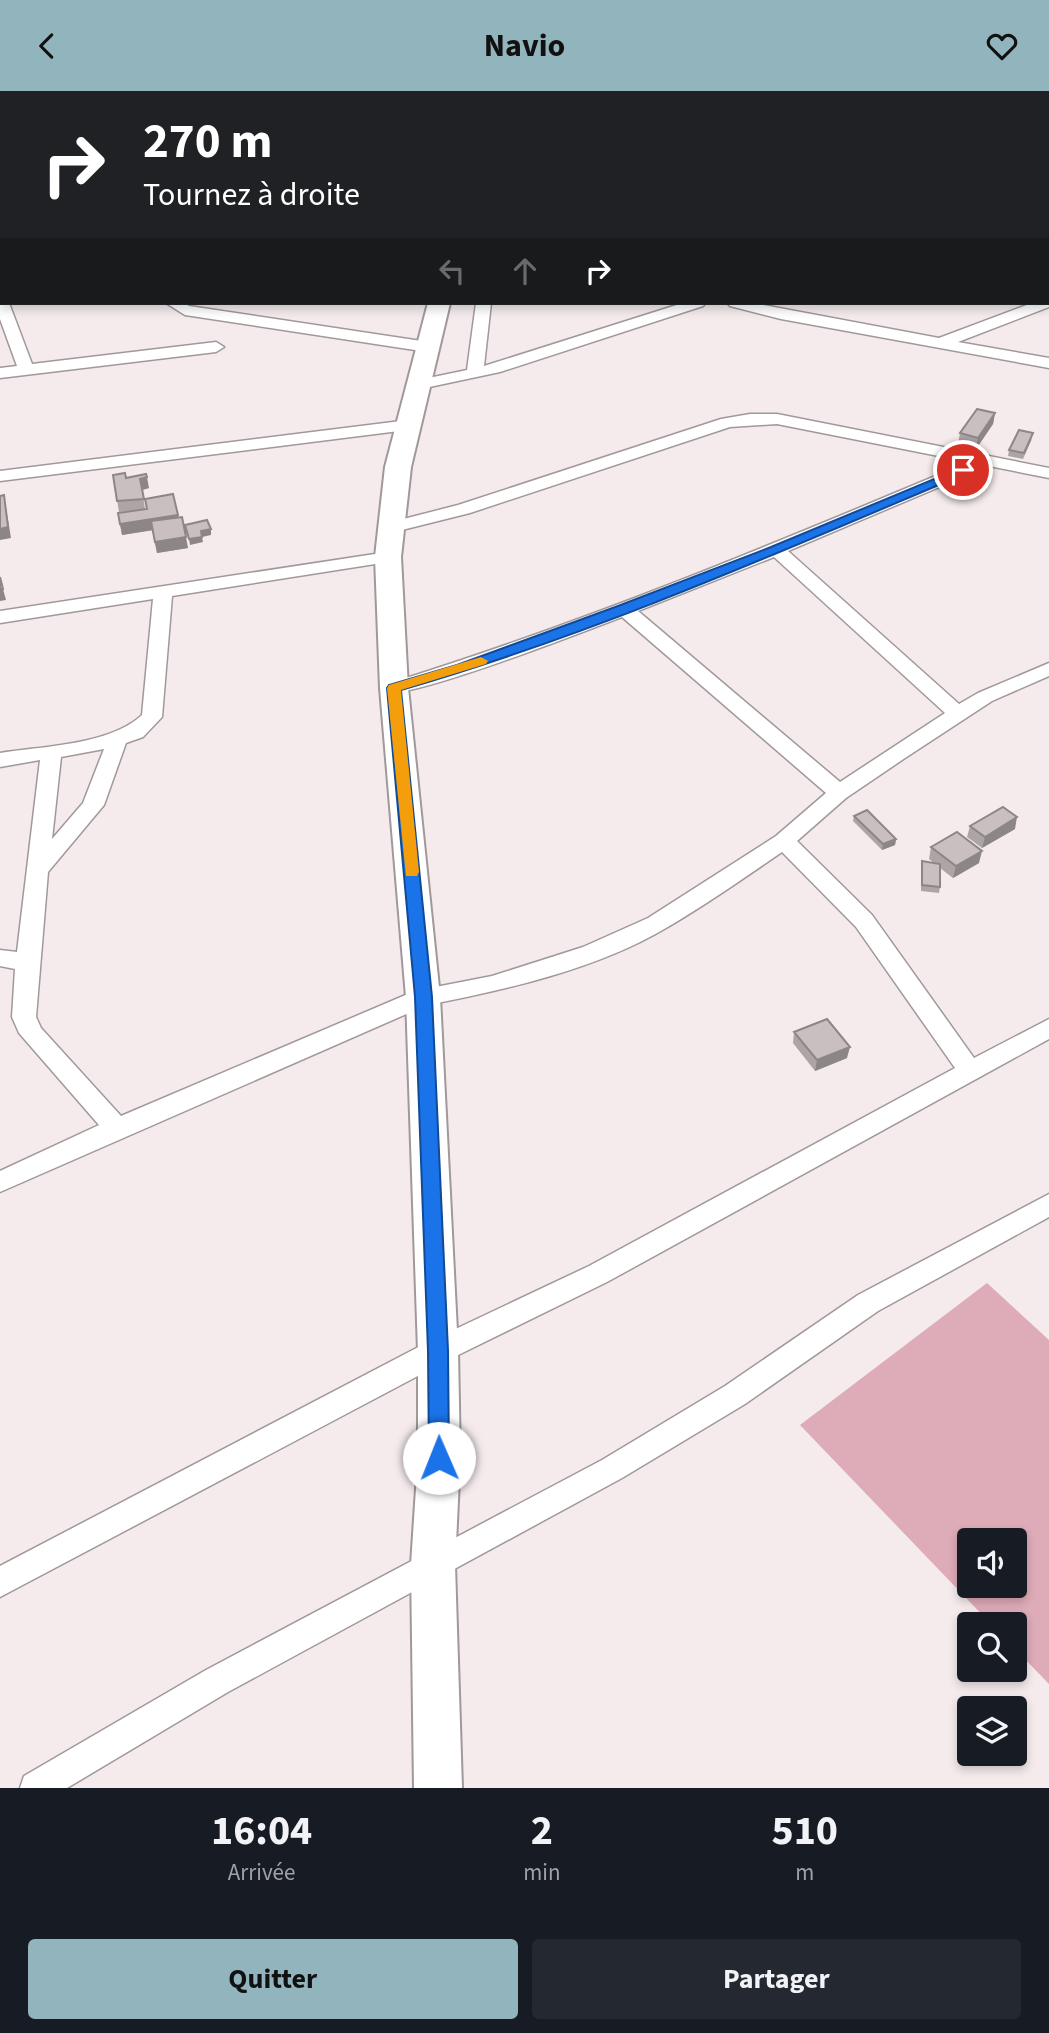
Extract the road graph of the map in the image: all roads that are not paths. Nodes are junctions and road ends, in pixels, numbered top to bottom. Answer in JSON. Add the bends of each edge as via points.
{"nodes":[{"id":1,"x":2,"y":305,"type":"edge"},
{"id":2,"x":177,"y":305,"type":"edge"},
{"id":3,"x":274,"y":305,"type":"edge"},
{"id":4,"x":438,"y":305,"type":"edge"},
{"id":5,"x":483,"y":305,"type":"edge"},
{"id":6,"x":692,"y":305,"type":"edge"},
{"id":7,"x":743,"y":305,"type":"edge"},
{"id":8,"x":1039,"y":305,"type":"edge"},
{"id":9,"x":270,"y":323,"type":"junction"},
{"id":10,"x":940,"y":343,"type":"junction"},
{"id":11,"x":216,"y":347,"type":"dead end"},
{"id":12,"x":428,"y":347,"type":"junction"},
{"id":13,"x":1049,"y":363,"type":"edge"},
{"id":14,"x":26,"y":369,"type":"junction"},
{"id":15,"x":0,"y":373,"type":"edge"},
{"id":16,"x":475,"y":373,"type":"junction"},
{"id":17,"x":420,"y":384,"type":"junction"},
{"id":18,"x":409,"y":425,"type":"junction"},
{"id":19,"x":987,"y":460,"type":"junction"},
{"id":20,"x":1049,"y":473,"type":"edge"},
{"id":21,"x":0,"y":476,"type":"edge"},
{"id":22,"x":389,"y":542,"type":"junction"},
{"id":23,"x":776,"y":549,"type":"junction"},
{"id":24,"x":163,"y":591,"type":"junction"},
{"id":25,"x":623,"y":608,"type":"junction"},
{"id":26,"x":0,"y":617,"type":"edge"},
{"id":27,"x":1049,"y":669,"type":"edge"},
{"id":28,"x":394,"y":688,"type":"junction"},
{"id":29,"x":958,"y":715,"type":"junction"},
{"id":30,"x":118,"y":739,"type":"junction"},
{"id":31,"x":51,"y":752,"type":"junction"},
{"id":32,"x":0,"y":760,"type":"edge"},
{"id":33,"x":839,"y":793,"type":"junction"},
{"id":34,"x":784,"y":841,"type":"junction"},
{"id":35,"x":37,"y":871,"type":"junction"},
{"id":36,"x":0,"y":958,"type":"edge"},
{"id":37,"x":27,"y":961,"type":"junction"},
{"id":38,"x":423,"y":997,"type":"junction"},
{"id":39,"x":1049,"y":1028,"type":"edge"},
{"id":40,"x":970,"y":1071,"type":"junction"},
{"id":41,"x":117,"y":1128,"type":"junction"},
{"id":42,"x":0,"y":1182,"type":"edge"},
{"id":43,"x":1049,"y":1205,"type":"edge"},
{"id":44,"x":438,"y":1351,"type":"junction"},
{"id":45,"x":433,"y":1565,"type":"junction"},
{"id":46,"x":0,"y":1582,"type":"edge"},
{"id":47,"x":36,"y":1788,"type":"edge"},
{"id":48,"x":438,"y":1788,"type":"edge"}],
"edges":[{"from":1,"to":14,"type":"street"},
{"from":2,"to":9,"type":"street"},
{"from":3,"to":9,"type":"street"},
{"from":4,"to":12,"type":"street"},
{"from":5,"to":16,"type":"street"},
{"from":6,"to":16,"type":"street"},
{"from":7,"to":10,"type":"street"},
{"from":8,"to":10,"type":"street"},
{"from":9,"to":12,"type":"street"},
{"from":10,"to":13,"type":"street"},
{"from":11,"to":14,"type":"street"},
{"from":12,"to":17,"type":"street"},
{"from":14,"to":15,"type":"street"},
{"from":16,"to":17,"type":"street"},
{"from":17,"to":18,"type":"street"},
{"from":18,"to":21,"type":"street"},
{"from":18,"to":22,"type":"street","via":[[398,467]]},
{"from":19,"to":20,"type":"street"},
{"from":19,"to":22,"type":"street","via":[[777,419],[750,419],[464,509]]},
{"from":19,"to":23,"type":"street"},
{"from":22,"to":24,"type":"street"},
{"from":22,"to":28,"type":"street"},
{"from":23,"to":25,"type":"street"},
{"from":23,"to":29,"type":"street"},
{"from":24,"to":26,"type":"street"},
{"from":24,"to":30,"type":"street","via":[[152,717],[136,732]]},
{"from":25,"to":28,"type":"street","via":[[462,668]]},
{"from":25,"to":33,"type":"street"},
{"from":27,"to":29,"type":"street","via":[[985,697]]},
{"from":28,"to":38,"type":"street"},
{"from":29,"to":33,"type":"street"},
{"from":30,"to":31,"type":"street"},
{"from":30,"to":35,"type":"street","via":[[93,805]]},
{"from":31,"to":32,"type":"street"},
{"from":31,"to":35,"type":"street"},
{"from":33,"to":34,"type":"street"},
{"from":34,"to":38,"type":"street","via":[[656,924],[591,953],[492,984]]},
{"from":34,"to":40,"type":"street","via":[[864,921]]},
{"from":35,"to":37,"type":"street"},
{"from":36,"to":37,"type":"street"},
{"from":37,"to":41,"type":"street","via":[[24,1017],[31,1033]]},
{"from":38,"to":41,"type":"street"},
{"from":38,"to":44,"type":"street"},
{"from":39,"to":40,"type":"street"},
{"from":40,"to":44,"type":"street","via":[[598,1274]]},
{"from":41,"to":42,"type":"street"},
{"from":43,"to":45,"type":"street","via":[[869,1303],[735,1395],[612,1469]]},
{"from":44,"to":45,"type":"street"},
{"from":44,"to":46,"type":"street"},
{"from":45,"to":47,"type":"street","via":[[218,1681]]},
{"from":45,"to":48,"type":"street"}]}
